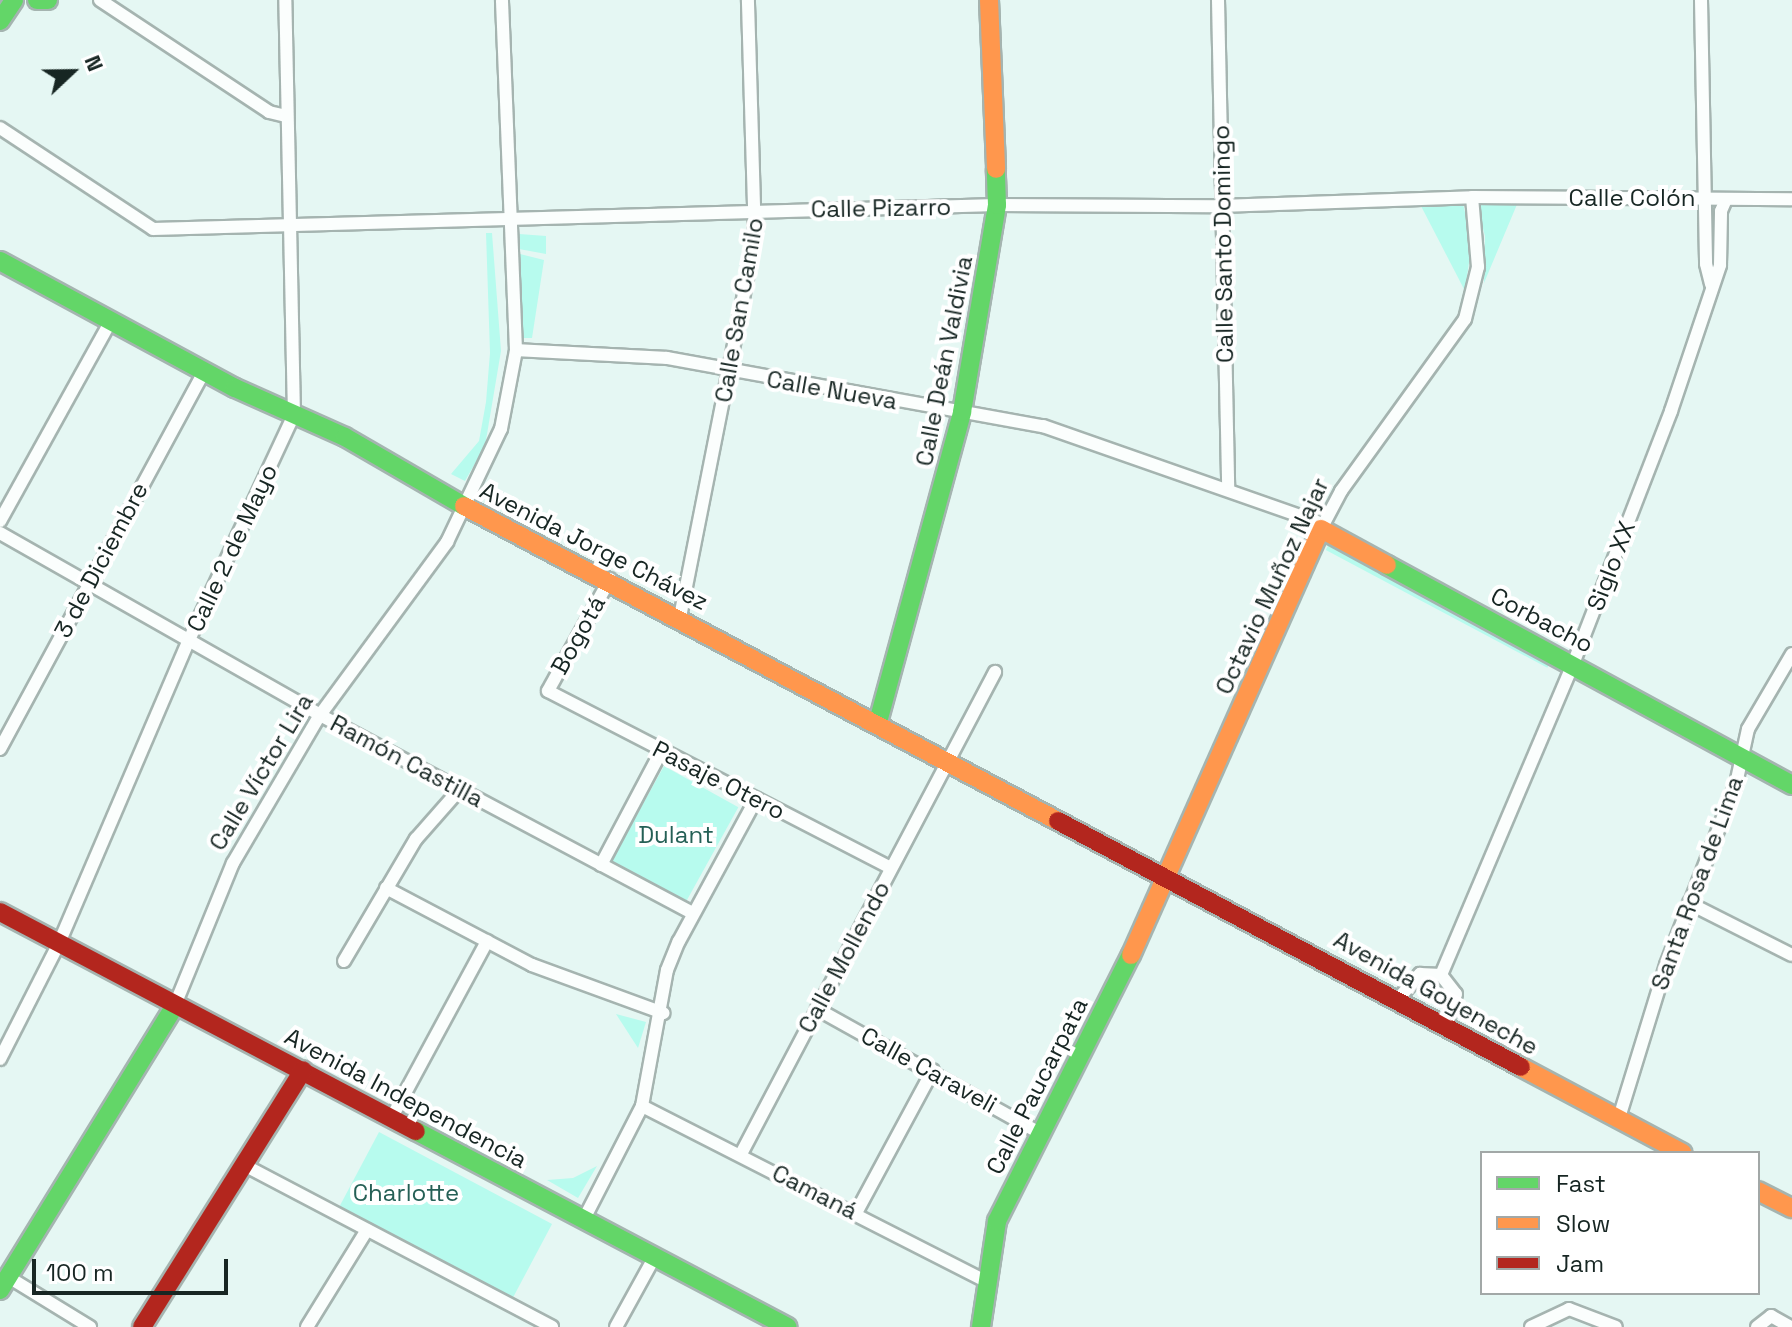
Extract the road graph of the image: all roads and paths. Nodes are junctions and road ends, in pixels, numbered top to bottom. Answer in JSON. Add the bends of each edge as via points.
{"nodes":[{"id":1,"x":14,"y":0,"type":"edge"},
{"id":2,"x":37,"y":0,"type":"edge"},
{"id":3,"x":48,"y":0,"type":"edge"},
{"id":4,"x":100,"y":0,"type":"edge"},
{"id":5,"x":285,"y":0,"type":"edge"},
{"id":6,"x":502,"y":0,"type":"edge"},
{"id":7,"x":748,"y":0,"type":"edge"},
{"id":8,"x":989,"y":0,"type":"edge"},
{"id":9,"x":1218,"y":0,"type":"edge"},
{"id":10,"x":1701,"y":0,"type":"edge"},
{"id":11,"x":0,"y":21,"type":"edge"},
{"id":12,"x":286,"y":116,"type":"junction"},
{"id":13,"x":0,"y":128,"type":"edge"},
{"id":14,"x":1472,"y":197,"type":"junction"},
{"id":15,"x":1706,"y":198,"type":"junction"},
{"id":16,"x":1726,"y":199,"type":"junction"},
{"id":17,"x":1792,"y":199,"type":"edge"},
{"id":18,"x":997,"y":205,"type":"junction"},
{"id":19,"x":1220,"y":206,"type":"junction"},
{"id":20,"x":757,"y":211,"type":"junction"},
{"id":21,"x":511,"y":221,"type":"junction"},
{"id":22,"x":291,"y":228,"type":"junction"},
{"id":23,"x":0,"y":261,"type":"edge"},
{"id":24,"x":1711,"y":285,"type":"junction"},
{"id":25,"x":111,"y":321,"type":"junction"},
{"id":26,"x":516,"y":350,"type":"junction"},
{"id":27,"x":204,"y":371,"type":"junction"},
{"id":28,"x":730,"y":372,"type":"junction"},
{"id":29,"x":962,"y":412,"type":"junction"},
{"id":30,"x":294,"y":415,"type":"junction"},
{"id":31,"x":1228,"y":487,"type":"junction"},
{"id":32,"x":466,"y":507,"type":"junction"},
{"id":33,"x":0,"y":521,"type":"edge"},
{"id":34,"x":1325,"y":529,"type":"junction"},
{"id":35,"x":0,"y":533,"type":"edge"},
{"id":36,"x":610,"y":579,"type":"junction"},
{"id":37,"x":87,"y":583,"type":"junction"},
{"id":38,"x":680,"y":617,"type":"junction"},
{"id":39,"x":188,"y":642,"type":"junction"},
{"id":40,"x":1792,"y":654,"type":"edge"},
{"id":41,"x":1573,"y":664,"type":"junction"},
{"id":42,"x":1788,"y":671,"type":"edge"},
{"id":43,"x":995,"y":672,"type":"dead end"},
{"id":44,"x":548,"y":691,"type":"joint"},
{"id":45,"x":320,"y":715,"type":"junction"},
{"id":46,"x":878,"y":722,"type":"junction"},
{"id":47,"x":0,"y":749,"type":"edge"},
{"id":48,"x":662,"y":750,"type":"junction"},
{"id":49,"x":1740,"y":755,"type":"junction"},
{"id":50,"x":948,"y":761,"type":"junction"},
{"id":51,"x":1792,"y":785,"type":"edge"},
{"id":52,"x":460,"y":789,"type":"junction"},
{"id":53,"x":756,"y":799,"type":"junction"},
{"id":54,"x":601,"y":865,"type":"junction"},
{"id":55,"x":891,"y":868,"type":"junction"},
{"id":56,"x":1166,"y":876,"type":"junction"},
{"id":57,"x":386,"y":888,"type":"junction"},
{"id":58,"x":1689,"y":903,"type":"junction"},
{"id":59,"x":0,"y":912,"type":"edge"},
{"id":60,"x":692,"y":913,"type":"junction"},
{"id":61,"x":487,"y":941,"type":"junction"},
{"id":62,"x":59,"y":943,"type":"junction"},
{"id":63,"x":1792,"y":955,"type":"edge"},
{"id":64,"x":344,"y":961,"type":"dead end"},
{"id":65,"x":1441,"y":975,"type":"junction"},
{"id":66,"x":1399,"y":998,"type":"junction"},
{"id":67,"x":175,"y":1005,"type":"junction"},
{"id":68,"x":817,"y":1009,"type":"junction"},
{"id":69,"x":663,"y":1013,"type":"junction"},
{"id":70,"x":1447,"y":1024,"type":"junction"},
{"id":71,"x":0,"y":1059,"type":"edge"},
{"id":72,"x":303,"y":1070,"type":"junction"},
{"id":73,"x":933,"y":1070,"type":"junction"},
{"id":74,"x":642,"y":1106,"type":"junction"},
{"id":75,"x":392,"y":1117,"type":"junction"},
{"id":76,"x":1618,"y":1121,"type":"junction"},
{"id":77,"x":1040,"y":1133,"type":"junction"},
{"id":78,"x":1679,"y":1151,"type":"edge"},
{"id":79,"x":741,"y":1154,"type":"junction"},
{"id":80,"x":244,"y":1165,"type":"junction"},
{"id":81,"x":1760,"y":1192,"type":"edge"},
{"id":82,"x":1792,"y":1208,"type":"edge"},
{"id":83,"x":856,"y":1213,"type":"junction"},
{"id":84,"x":584,"y":1219,"type":"junction"},
{"id":85,"x":367,"y":1230,"type":"junction"},
{"id":86,"x":655,"y":1256,"type":"junction"},
{"id":87,"x":986,"y":1281,"type":"junction"},
{"id":88,"x":5,"y":1284,"type":"edge"},
{"id":89,"x":90,"y":1327,"type":"edge"},
{"id":90,"x":142,"y":1327,"type":"edge"},
{"id":91,"x":307,"y":1327,"type":"edge"},
{"id":92,"x":552,"y":1327,"type":"edge"},
{"id":93,"x":616,"y":1327,"type":"edge"},
{"id":94,"x":788,"y":1327,"type":"edge"},
{"id":95,"x":981,"y":1327,"type":"edge"},
{"id":96,"x":1531,"y":1327,"type":"edge"},
{"id":97,"x":1616,"y":1327,"type":"edge"},
{"id":98,"x":1757,"y":1327,"type":"edge"},
{"id":99,"x":1791,"y":1327,"type":"edge"}],
"edges":[{"from":1,"to":11,"type":"main road"},
{"from":2,"to":3,"type":"main road"},
{"from":4,"to":12,"type":"street","via":[[269,112]]},
{"from":5,"to":12,"type":"street","name":"Calle 2 de Mayo"},
{"from":6,"to":21,"type":"street","name":"Calle Víctor Lira"},
{"from":7,"to":20,"type":"street","name":"Calle San Camilo"},
{"from":8,"to":18,"type":"main road","name":"Calle Deán Valdivia"},
{"from":9,"to":19,"type":"street","name":"Calle Santo Domingo"},
{"from":10,"to":15,"type":"street","name":"Siglo XX"},
{"from":12,"to":22,"type":"street","name":"Calle 2 de Mayo"},
{"from":13,"to":22,"type":"street","name":"Calle Pizarro","via":[[153,229]]},
{"from":14,"to":15,"type":"street","name":"Calle Colón"},
{"from":14,"to":19,"type":"street","name":"Calle Pizarro"},
{"from":14,"to":34,"type":"street","name":"Octavio Muñoz Najar","via":[[1478,267],[1465,319],[1341,491]]},
{"from":15,"to":16,"type":"street","name":"Calle Colón"},
{"from":15,"to":24,"type":"street","name":"Siglo XX"},
{"from":16,"to":17,"type":"street","name":"Calle Colón"},
{"from":16,"to":24,"type":"street","name":"Siglo XX","via":[[1720,265]]},
{"from":18,"to":19,"type":"street","name":"Calle Pizarro"},
{"from":18,"to":20,"type":"street","name":"Calle Pizarro"},
{"from":18,"to":29,"type":"main road","name":"Calle Deán Valdivia"},
{"from":19,"to":31,"type":"street","name":"Calle Santo Domingo"},
{"from":20,"to":21,"type":"street","name":"Calle Pizarro"},
{"from":20,"to":28,"type":"street","name":"Calle San Camilo"},
{"from":21,"to":22,"type":"street","name":"Calle Pizarro"},
{"from":21,"to":26,"type":"street","name":"Calle Víctor Lira"},
{"from":22,"to":30,"type":"street","name":"Calle 2 de Mayo"},
{"from":23,"to":25,"type":"main road","name":"Avenida Jorge Chávez"},
{"from":24,"to":41,"type":"street","name":"Siglo XX","via":[[1686,369]]},
{"from":25,"to":27,"type":"main road","name":"Avenida Jorge Chávez"},
{"from":25,"to":33,"type":"street"},
{"from":26,"to":28,"type":"street","name":"Calle Nueva","via":[[625,352]]},
{"from":26,"to":32,"type":"street","name":"Calle Víctor Lira","via":[[501,429]]},
{"from":27,"to":30,"type":"main road","name":"Avenida Jorge Chávez"},
{"from":27,"to":37,"type":"street","name":"3 de Diciembre"},
{"from":28,"to":29,"type":"street","name":"Calle Nueva"},
{"from":28,"to":38,"type":"street","name":"Calle San Camilo"},
{"from":29,"to":31,"type":"street","name":"Calle Nueva","via":[[1043,426]]},
{"from":29,"to":46,"type":"main road","name":"Calle Deán Valdivia"},
{"from":30,"to":32,"type":"main road","name":"Avenida Jorge Chávez","via":[[345,437]]},
{"from":30,"to":39,"type":"street","name":"Calle 2 de Mayo"},
{"from":31,"to":34,"type":"street","name":"Calle Nueva"},
{"from":32,"to":36,"type":"main road","name":"Avenida Jorge Chávez"},
{"from":32,"to":45,"type":"street","name":"Calle Víctor Lira","via":[[447,542]]},
{"from":34,"to":41,"type":"main road","name":"Corbacho"},
{"from":34,"to":56,"type":"main road","name":"Octavio Muñoz Najar"},
{"from":35,"to":37,"type":"street","name":"Ramón Castilla"},
{"from":36,"to":38,"type":"main road","name":"Avenida Jorge Chávez"},
{"from":36,"to":44,"type":"street","name":"Bogotá"},
{"from":37,"to":39,"type":"street","name":"Ramón Castilla"},
{"from":37,"to":47,"type":"street","name":"3 de Diciembre"},
{"from":38,"to":46,"type":"main road","name":"Avenida Jorge Chávez"},
{"from":39,"to":45,"type":"street","name":"Ramón Castilla"},
{"from":39,"to":62,"type":"street","name":"Calle 2 de Mayo"},
{"from":40,"to":42,"type":"street","name":"Santa Rosa de Lima"},
{"from":41,"to":49,"type":"main road","name":"Corbacho"},
{"from":41,"to":65,"type":"street","name":"Siglo XX"},
{"from":42,"to":49,"type":"street","name":"Santa Rosa de Lima","via":[[1748,729]]},
{"from":43,"to":50,"type":"street","name":"Calle Mollendo"},
{"from":44,"to":48,"type":"street","name":"Pasaje Otero"},
{"from":45,"to":52,"type":"street","name":"Ramón Castilla"},
{"from":45,"to":67,"type":"street","name":"Calle Víctor Lira","via":[[233,863]]},
{"from":46,"to":50,"type":"main road","name":"Avenida Jorge Chávez"},
{"from":48,"to":53,"type":"street","name":"Pasaje Otero"},
{"from":48,"to":54,"type":"street"},
{"from":49,"to":51,"type":"main road","name":"Corbacho"},
{"from":49,"to":58,"type":"street","name":"Santa Rosa de Lima","via":[[1736,784]]},
{"from":50,"to":55,"type":"street","name":"Calle Mollendo"},
{"from":50,"to":56,"type":"main road","name":"Avenida Jorge Chávez"},
{"from":52,"to":54,"type":"street","name":"Ramón Castilla"},
{"from":52,"to":57,"type":"street","via":[[416,839]]},
{"from":53,"to":55,"type":"street","name":"Pasaje Otero"},
{"from":53,"to":60,"type":"street"},
{"from":54,"to":60,"type":"street","name":"Ramón Castilla"},
{"from":55,"to":68,"type":"street","name":"Calle Mollendo"},
{"from":56,"to":66,"type":"main road","name":"Avenida Goyeneche"},
{"from":56,"to":77,"type":"main road","name":"Calle Paucarpata","via":[[1159,900]]},
{"from":57,"to":61,"type":"street"},
{"from":57,"to":64,"type":"street"},
{"from":58,"to":63,"type":"street"},
{"from":58,"to":76,"type":"street","name":"Santa Rosa de Lima"},
{"from":59,"to":62,"type":"main road","name":"Avenida Independencia"},
{"from":60,"to":69,"type":"street","via":[[667,970]]},
{"from":61,"to":69,"type":"street","via":[[581,986]]},
{"from":61,"to":75,"type":"street"},
{"from":62,"to":67,"type":"main road","name":"Avenida Independencia"},
{"from":62,"to":71,"type":"street","name":"Calle 2 de Mayo"},
{"from":65,"to":66,"type":"street","via":[[1420,974]]},
{"from":65,"to":70,"type":"street","via":[[1456,994]]},
{"from":66,"to":70,"type":"main road","name":"Avenida Goyeneche"},
{"from":67,"to":72,"type":"main road","name":"Avenida Independencia"},
{"from":67,"to":88,"type":"main road","name":"Calle Víctor Lira"},
{"from":68,"to":73,"type":"street","name":"Calle Caraveli"},
{"from":68,"to":79,"type":"street","name":"Calle Mollendo"},
{"from":69,"to":74,"type":"street"},
{"from":70,"to":76,"type":"main road","name":"Avenida Goyeneche"},
{"from":72,"to":75,"type":"main road","name":"Avenida Independencia"},
{"from":72,"to":80,"type":"main road"},
{"from":73,"to":77,"type":"street","name":"Calle Caraveli"},
{"from":73,"to":83,"type":"street"},
{"from":74,"to":79,"type":"street","name":"Camaná"},
{"from":74,"to":84,"type":"street"},
{"from":75,"to":84,"type":"main road","name":"Avenida Independencia"},
{"from":76,"to":78,"type":"main road","name":"Avenida Goyeneche"},
{"from":77,"to":87,"type":"main road","name":"Calle Paucarpata","via":[[997,1221]]},
{"from":79,"to":83,"type":"street","name":"Camaná"},
{"from":80,"to":85,"type":"street"},
{"from":80,"to":90,"type":"main road"},
{"from":81,"to":82,"type":"main road"},
{"from":83,"to":87,"type":"street","name":"Camaná"},
{"from":84,"to":86,"type":"main road","name":"Avenida Independencia"},
{"from":85,"to":91,"type":"street"},
{"from":85,"to":92,"type":"street"},
{"from":86,"to":93,"type":"street"},
{"from":86,"to":94,"type":"main road","name":"Avenida Independencia"},
{"from":87,"to":95,"type":"main road","name":"Calle Paucarpata"},
{"from":88,"to":89,"type":"street"},
{"from":96,"to":97,"type":"street","via":[[1569,1309]]},
{"from":98,"to":99,"type":"street","via":[[1771,1316]]}]}
